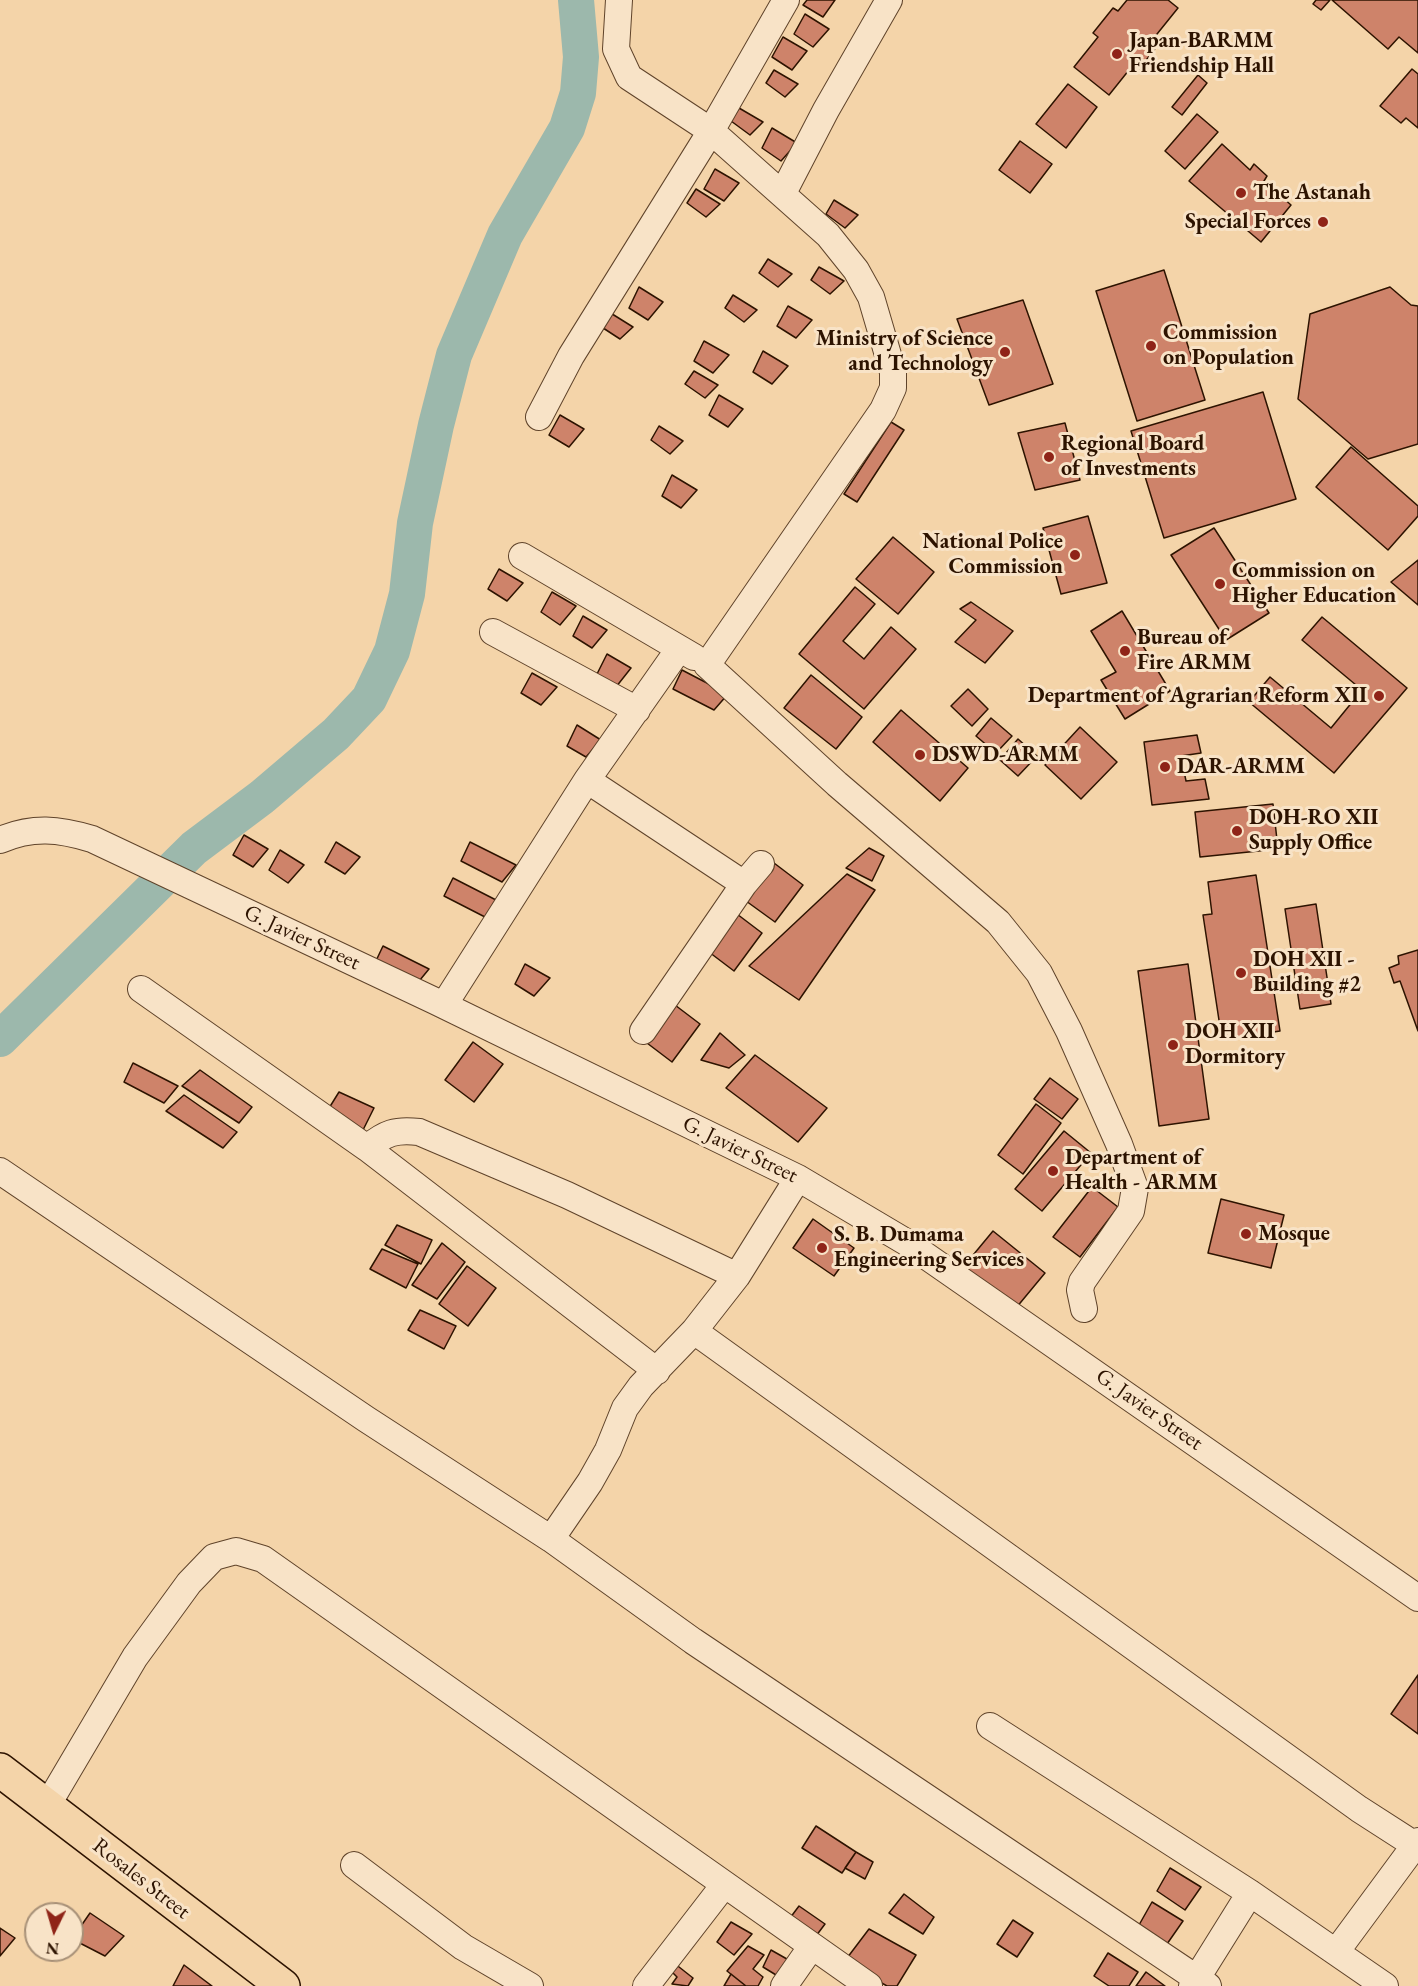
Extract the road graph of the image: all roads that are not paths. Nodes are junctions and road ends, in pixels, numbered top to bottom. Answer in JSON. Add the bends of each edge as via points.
{"nodes":[{"id":1,"x":619,"y":0,"type":"edge"},
{"id":2,"x":786,"y":0,"type":"edge"},
{"id":3,"x":889,"y":0,"type":"edge"},
{"id":4,"x":711,"y":131,"type":"junction"},
{"id":5,"x":783,"y":194,"type":"junction"},
{"id":6,"x":539,"y":417,"type":"dead end"},
{"id":7,"x":522,"y":556,"type":"dead end"},
{"id":8,"x":493,"y":632,"type":"dead end"},
{"id":9,"x":680,"y":649,"type":"junction"},
{"id":10,"x":707,"y":665,"type":"junction"},
{"id":11,"x":637,"y":710,"type":"junction"},
{"id":12,"x":587,"y":780,"type":"junction"},
{"id":13,"x":0,"y":840,"type":"edge"},
{"id":14,"x":761,"y":864,"type":"dead end"},
{"id":15,"x":744,"y":884,"type":"junction"},
{"id":16,"x":141,"y":989,"type":"dead end"},
{"id":17,"x":444,"y":1005,"type":"junction"},
{"id":18,"x":643,"y":1031,"type":"dead end"},
{"id":19,"x":367,"y":1148,"type":"junction"},
{"id":20,"x":0,"y":1172,"type":"edge"},
{"id":21,"x":798,"y":1178,"type":"junction"},
{"id":22,"x":737,"y":1276,"type":"junction"},
{"id":23,"x":1084,"y":1309,"type":"dead end"},
{"id":24,"x":694,"y":1331,"type":"junction"},
{"id":25,"x":657,"y":1371,"type":"junction"},
{"id":26,"x":551,"y":1539,"type":"junction"},
{"id":27,"x":1418,"y":1598,"type":"edge"},
{"id":28,"x":990,"y":1726,"type":"dead end"},
{"id":29,"x":0,"y":1770,"type":"edge"},
{"id":30,"x":47,"y":1806,"type":"junction"},
{"id":31,"x":1417,"y":1844,"type":"edge"},
{"id":32,"x":354,"y":1865,"type":"dead end"},
{"id":33,"x":724,"y":1885,"type":"junction"},
{"id":34,"x":1250,"y":1893,"type":"junction"},
{"id":35,"x":812,"y":1946,"type":"junction"},
{"id":36,"x":1336,"y":1952,"type":"junction"},
{"id":37,"x":1199,"y":1984,"type":"edge"},
{"id":38,"x":283,"y":1986,"type":"edge"},
{"id":39,"x":530,"y":1986,"type":"edge"},
{"id":40,"x":646,"y":1986,"type":"edge"},
{"id":41,"x":784,"y":1986,"type":"edge"},
{"id":42,"x":869,"y":1986,"type":"edge"},
{"id":43,"x":1385,"y":1986,"type":"edge"}],
"edges":[{"from":1,"to":4,"type":"street","via":[[616,49],[629,77]]},
{"from":2,"to":4,"type":"street"},
{"from":3,"to":5,"type":"street"},
{"from":4,"to":5,"type":"street"},
{"from":4,"to":6,"type":"street","via":[[571,356]]},
{"from":5,"to":10,"type":"street","via":[[828,235],[856,270],[871,297],[885,340],[893,388],[848,464]]},
{"from":7,"to":9,"type":"street"},
{"from":8,"to":11,"type":"street"},
{"from":9,"to":10,"type":"street"},
{"from":9,"to":11,"type":"street"},
{"from":10,"to":23,"type":"street","via":[[837,784],[998,922],[1039,973],[1069,1031],[1135,1188],[1131,1211],[1082,1282]]},
{"from":11,"to":12,"type":"street"},
{"from":12,"to":15,"type":"street"},
{"from":12,"to":17,"type":"street"},
{"from":13,"to":17,"type":"street","name":"G. Javier Street","via":[[18,832],[43,829],[63,830],[92,839]]},
{"from":14,"to":15,"type":"street"},
{"from":15,"to":18,"type":"street"},
{"from":16,"to":19,"type":"street"},
{"from":17,"to":21,"type":"street","name":"G. Javier Street"},
{"from":19,"to":22,"type":"street","via":[[383,1135],[400,1129],[428,1135],[567,1195]]},
{"from":19,"to":25,"type":"street"},
{"from":20,"to":26,"type":"street"},
{"from":21,"to":22,"type":"street"},
{"from":21,"to":27,"type":"street","name":"G. Javier Street","via":[[906,1242]]},
{"from":22,"to":24,"type":"street"},
{"from":24,"to":25,"type":"street"},
{"from":24,"to":31,"type":"street","via":[[1359,1809]]},
{"from":25,"to":26,"type":"street","via":[[625,1408],[590,1482]]},
{"from":26,"to":37,"type":"street","via":[[693,1641]]},
{"from":28,"to":34,"type":"street"},
{"from":29,"to":30,"type":"main road","name":"Rosales Street"},
{"from":30,"to":33,"type":"street","via":[[135,1657],[176,1601],[214,1557],[236,1551],[263,1559]]},
{"from":30,"to":38,"type":"main road","name":"Rosales Street"},
{"from":31,"to":36,"type":"street"},
{"from":32,"to":39,"type":"street","via":[[463,1947]]},
{"from":33,"to":35,"type":"street"},
{"from":33,"to":40,"type":"street"},
{"from":34,"to":36,"type":"street"},
{"from":34,"to":37,"type":"street"},
{"from":35,"to":41,"type":"street"},
{"from":35,"to":42,"type":"street"},
{"from":36,"to":43,"type":"street"}]}
